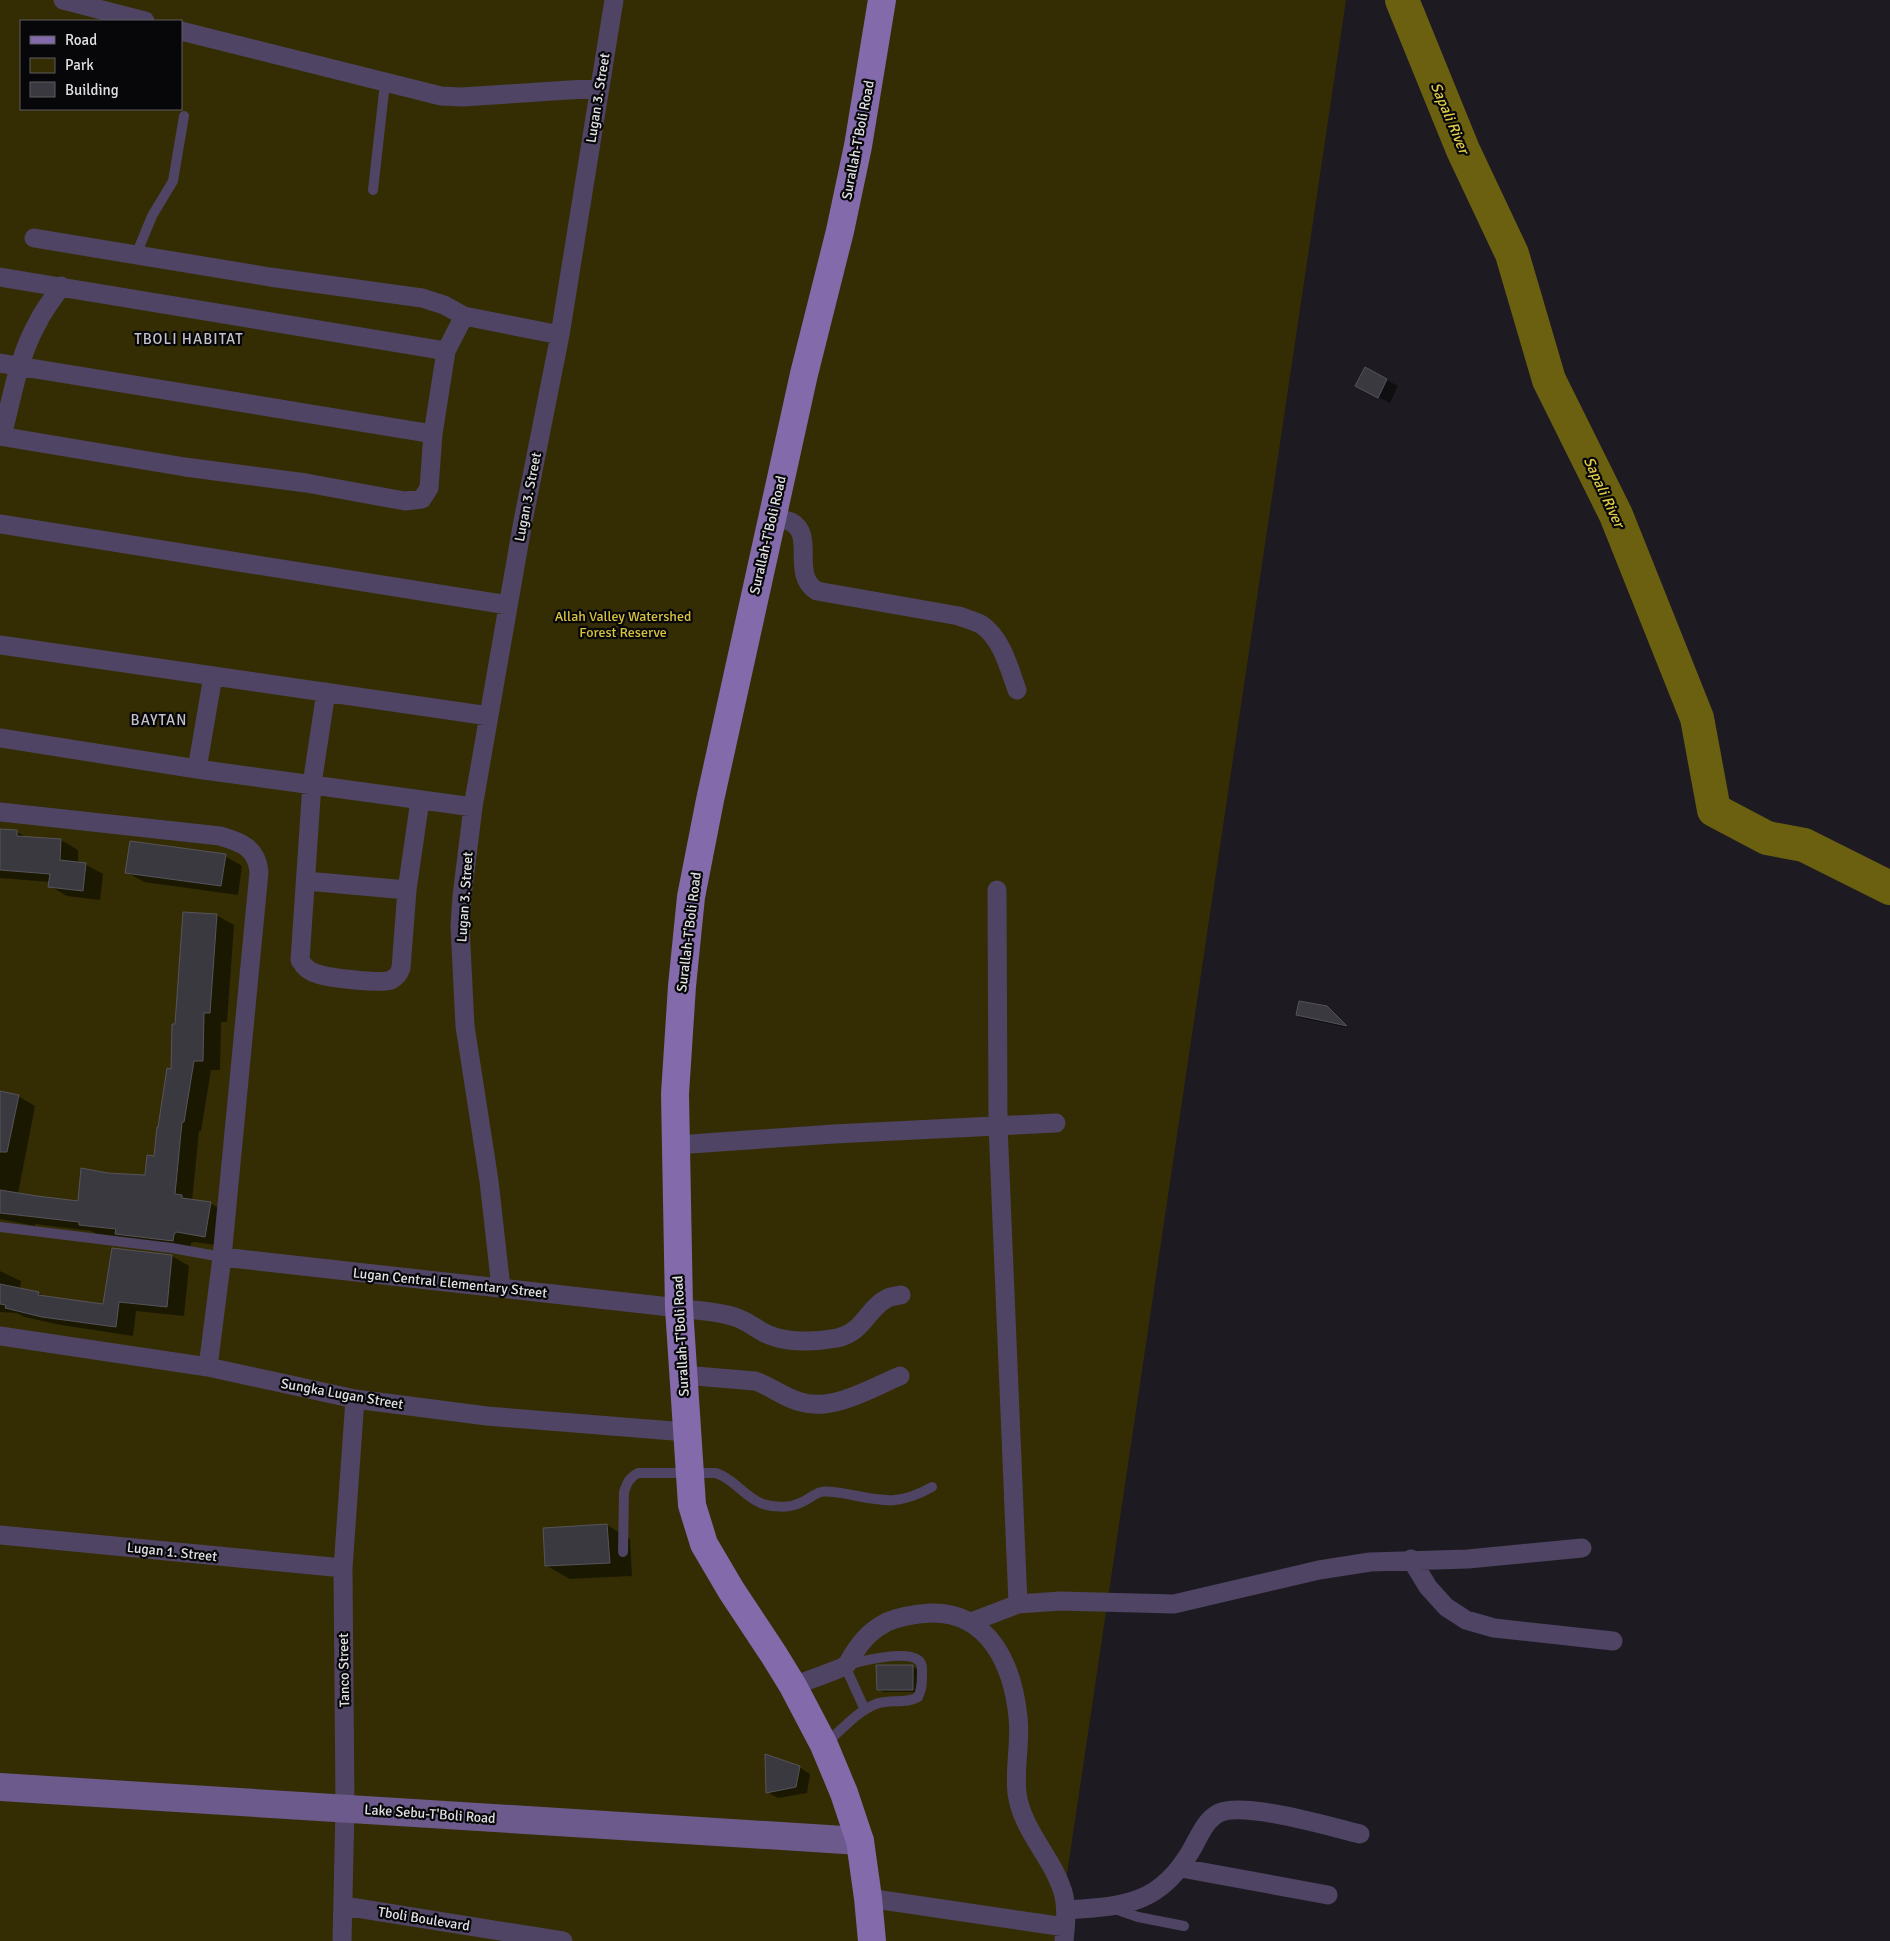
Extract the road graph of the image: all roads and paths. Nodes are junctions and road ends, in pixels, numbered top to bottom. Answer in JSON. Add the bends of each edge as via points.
{"nodes":[{"id":1,"x":63,"y":0,"type":"edge"},
{"id":2,"x":614,"y":0,"type":"edge"},
{"id":3,"x":882,"y":0,"type":"edge"},
{"id":4,"x":141,"y":20,"type":"edge"},
{"id":5,"x":182,"y":31,"type":"edge"},
{"id":6,"x":386,"y":83,"type":"junction"},
{"id":7,"x":600,"y":88,"type":"junction"},
{"id":8,"x":184,"y":116,"type":"dead end"},
{"id":9,"x":373,"y":190,"type":"dead end"},
{"id":10,"x":34,"y":238,"type":"dead end"},
{"id":11,"x":136,"y":255,"type":"junction"},
{"id":12,"x":0,"y":277,"type":"edge"},
{"id":13,"x":61,"y":286,"type":"junction"},
{"id":14,"x":464,"y":316,"type":"junction"},
{"id":15,"x":560,"y":335,"type":"junction"},
{"id":16,"x":446,"y":351,"type":"junction"},
{"id":17,"x":0,"y":363,"type":"edge"},
{"id":18,"x":19,"y":366,"type":"junction"},
{"id":19,"x":433,"y":434,"type":"junction"},
{"id":20,"x":1,"y":436,"type":"edge"},
{"id":21,"x":772,"y":517,"type":"junction"},
{"id":22,"x":0,"y":524,"type":"edge"},
{"id":23,"x":508,"y":604,"type":"junction"},
{"id":24,"x":0,"y":644,"type":"edge"},
{"id":25,"x":214,"y":676,"type":"junction"},
{"id":26,"x":1017,"y":690,"type":"dead end"},
{"id":27,"x":326,"y":692,"type":"junction"},
{"id":28,"x":488,"y":716,"type":"junction"},
{"id":29,"x":0,"y":738,"type":"edge"},
{"id":30,"x":197,"y":769,"type":"junction"},
{"id":31,"x":312,"y":784,"type":"junction"},
{"id":32,"x":420,"y":800,"type":"junction"},
{"id":33,"x":473,"y":808,"type":"junction"},
{"id":34,"x":0,"y":812,"type":"edge"},
{"id":35,"x":306,"y":881,"type":"junction"},
{"id":36,"x":407,"y":890,"type":"junction"},
{"id":37,"x":997,"y":890,"type":"dead end"},
{"id":38,"x":1056,"y":1123,"type":"dead end"},
{"id":39,"x":998,"y":1125,"type":"junction"},
{"id":40,"x":676,"y":1145,"type":"junction"},
{"id":41,"x":0,"y":1227,"type":"edge"},
{"id":42,"x":222,"y":1257,"type":"junction"},
{"id":43,"x":502,"y":1288,"type":"junction"},
{"id":44,"x":901,"y":1296,"type":"dead end"},
{"id":45,"x":679,"y":1308,"type":"junction"},
{"id":46,"x":0,"y":1336,"type":"edge"},
{"id":47,"x":208,"y":1367,"type":"junction"},
{"id":48,"x":683,"y":1375,"type":"junction"},
{"id":49,"x":900,"y":1376,"type":"dead end"},
{"id":50,"x":355,"y":1399,"type":"junction"},
{"id":51,"x":686,"y":1432,"type":"junction"},
{"id":52,"x":689,"y":1473,"type":"junction"},
{"id":53,"x":932,"y":1487,"type":"dead end"},
{"id":54,"x":0,"y":1535,"type":"edge"},
{"id":55,"x":1582,"y":1548,"type":"dead end"},
{"id":56,"x":623,"y":1552,"type":"dead end"},
{"id":57,"x":1411,"y":1560,"type":"junction"},
{"id":58,"x":343,"y":1568,"type":"junction"},
{"id":59,"x":1018,"y":1604,"type":"junction"},
{"id":60,"x":971,"y":1622,"type":"junction"},
{"id":61,"x":1613,"y":1641,"type":"dead end"},
{"id":62,"x":845,"y":1666,"type":"junction"},
{"id":63,"x":793,"y":1686,"type":"junction"},
{"id":64,"x":865,"y":1710,"type":"junction"},
{"id":65,"x":824,"y":1745,"type":"junction"},
{"id":66,"x":0,"y":1787,"type":"edge"},
{"id":67,"x":346,"y":1808,"type":"junction"},
{"id":68,"x":1360,"y":1834,"type":"dead end"},
{"id":69,"x":860,"y":1841,"type":"junction"},
{"id":70,"x":1181,"y":1868,"type":"junction"},
{"id":71,"x":1328,"y":1895,"type":"dead end"},
{"id":72,"x":868,"y":1898,"type":"junction"},
{"id":73,"x":344,"y":1906,"type":"junction"},
{"id":74,"x":1109,"y":1907,"type":"junction"},
{"id":75,"x":1065,"y":1926,"type":"edge"},
{"id":76,"x":1184,"y":1926,"type":"dead end"},
{"id":77,"x":342,"y":1941,"type":"edge"},
{"id":78,"x":563,"y":1941,"type":"edge"},
{"id":79,"x":872,"y":1941,"type":"edge"}],
"edges":[{"from":1,"to":4,"type":"street"},
{"from":2,"to":7,"type":"street","name":"Lugan 3. Street"},
{"from":3,"to":21,"type":"main road","name":"Surallah-T'Boli Road","via":[[858,146],[840,231]]},
{"from":5,"to":6,"type":"street"},
{"from":6,"to":7,"type":"street","via":[[452,97]]},
{"from":6,"to":9,"type":"lane"},
{"from":7,"to":15,"type":"street","name":"Lugan 3. Street"},
{"from":8,"to":11,"type":"lane","via":[[173,180],[152,216]]},
{"from":10,"to":11,"type":"street"},
{"from":11,"to":14,"type":"street","via":[[422,298]]},
{"from":12,"to":13,"type":"street"},
{"from":13,"to":16,"type":"street"},
{"from":13,"to":18,"type":"street","via":[[38,322]]},
{"from":14,"to":15,"type":"street"},
{"from":14,"to":16,"type":"street"},
{"from":15,"to":23,"type":"street","name":"Lugan 3. Street"},
{"from":16,"to":19,"type":"street"},
{"from":17,"to":18,"type":"street"},
{"from":18,"to":19,"type":"street"},
{"from":18,"to":20,"type":"street"},
{"from":19,"to":20,"type":"street","via":[[429,488],[422,499],[405,501]]},
{"from":21,"to":26,"type":"street","via":[[792,523],[799,529],[804,577],[809,586],[817,591],[959,616],[980,624],[999,645]]},
{"from":21,"to":40,"type":"main road","name":"Surallah-T'Boli Road","via":[[691,897],[682,986]]},
{"from":22,"to":23,"type":"street"},
{"from":23,"to":28,"type":"street","name":"Lugan 3. Street"},
{"from":24,"to":25,"type":"street"},
{"from":25,"to":27,"type":"street"},
{"from":25,"to":30,"type":"street"},
{"from":27,"to":28,"type":"street"},
{"from":27,"to":31,"type":"street"},
{"from":28,"to":33,"type":"street","name":"Lugan 3. Street"},
{"from":29,"to":30,"type":"street"},
{"from":30,"to":31,"type":"street"},
{"from":31,"to":32,"type":"street"},
{"from":31,"to":35,"type":"street"},
{"from":32,"to":33,"type":"street"},
{"from":32,"to":36,"type":"street"},
{"from":33,"to":43,"type":"street","name":"Lugan 3. Street","via":[[460,926],[463,996],[469,1061],[489,1181]]},
{"from":34,"to":42,"type":"street","via":[[220,836],[238,842],[258,860]]},
{"from":35,"to":36,"type":"street"},
{"from":35,"to":36,"type":"street","via":[[300,960],[304,967],[318,975],[379,982],[393,979],[401,968]]},
{"from":37,"to":39,"type":"street"},
{"from":38,"to":39,"type":"street"},
{"from":39,"to":40,"type":"street"},
{"from":39,"to":59,"type":"street"},
{"from":40,"to":45,"type":"main road","name":"Surallah-T'Boli Road"},
{"from":41,"to":42,"type":"lane"},
{"from":42,"to":43,"type":"street","name":"Lugan Central Elementary Street"},
{"from":42,"to":47,"type":"street"},
{"from":43,"to":45,"type":"street","name":"Lugan Central Elementary Street"},
{"from":44,"to":45,"type":"street","name":"Lugan Central Elementary Street","via":[[888,1298],[877,1305],[854,1331],[837,1338],[804,1340],[778,1338],[734,1316]]},
{"from":45,"to":48,"type":"main road","name":"Surallah-T'Boli Road"},
{"from":46,"to":47,"type":"street","name":"Sungka Lugan Street"},
{"from":47,"to":50,"type":"street","name":"Sungka Lugan Street"},
{"from":48,"to":49,"type":"street","via":[[755,1381],[801,1402],[817,1405],[833,1403]]},
{"from":48,"to":51,"type":"main road","name":"Surallah-T'Boli Road"},
{"from":50,"to":51,"type":"street","name":"Sungka Lugan Street","via":[[487,1416]]},
{"from":50,"to":58,"type":"street","name":"Tanco Street"},
{"from":51,"to":52,"type":"main road","name":"Surallah-T'Boli Road"},
{"from":52,"to":53,"type":"lane","via":[[716,1473],[727,1477],[751,1498],[764,1504],[784,1506],[798,1504],[822,1491],[881,1501],[914,1497]]},
{"from":52,"to":56,"type":"lane","via":[[638,1473],[626,1483]]},
{"from":52,"to":63,"type":"main road","name":"Surallah-T'Boli Road","via":[[692,1505],[704,1544]]},
{"from":54,"to":58,"type":"street","name":"Lugan 1. Street"},
{"from":55,"to":57,"type":"street","via":[[1468,1559]]},
{"from":57,"to":59,"type":"street","via":[[1319,1570],[1174,1604],[1060,1601]]},
{"from":57,"to":61,"type":"street","via":[[1446,1607],[1466,1620],[1494,1628]]},
{"from":58,"to":67,"type":"street","name":"Tanco Street"},
{"from":59,"to":60,"type":"street"},
{"from":60,"to":62,"type":"street","via":[[937,1613],[900,1617],[869,1634]]},
{"from":60,"to":75,"type":"street","via":[[988,1635],[1000,1654],[1009,1679],[1018,1715],[1017,1792],[1021,1810],[1064,1894]]},
{"from":62,"to":63,"type":"street"},
{"from":62,"to":64,"type":"lane"},
{"from":62,"to":64,"type":"lane","via":[[879,1657],[914,1658],[922,1666],[922,1689],[916,1699],[882,1702]]},
{"from":63,"to":65,"type":"main road","name":"Surallah-T'Boli Road"},
{"from":64,"to":65,"type":"lane"},
{"from":65,"to":69,"type":"main road","name":"Surallah-T'Boli Road"},
{"from":66,"to":67,"type":"main road","name":"Lake Sebu-T'Boli Road"},
{"from":67,"to":69,"type":"main road","name":"Lake Sebu-T'Boli Road"},
{"from":67,"to":73,"type":"street","name":"Tanco Street"},
{"from":68,"to":70,"type":"street","via":[[1278,1814],[1227,1811],[1207,1823]]},
{"from":69,"to":72,"type":"main road","name":"Surallah-T'Boli Road"},
{"from":70,"to":71,"type":"street"},
{"from":70,"to":74,"type":"street","via":[[1155,1892]]},
{"from":72,"to":75,"type":"street"},
{"from":72,"to":79,"type":"main road","name":"Surallah-T'Boli Road"},
{"from":73,"to":77,"type":"street","name":"Tanco Street"},
{"from":73,"to":78,"type":"street","name":"Tboli Boulevard"},
{"from":74,"to":75,"type":"street"},
{"from":74,"to":76,"type":"lane","via":[[1138,1917]]}]}
